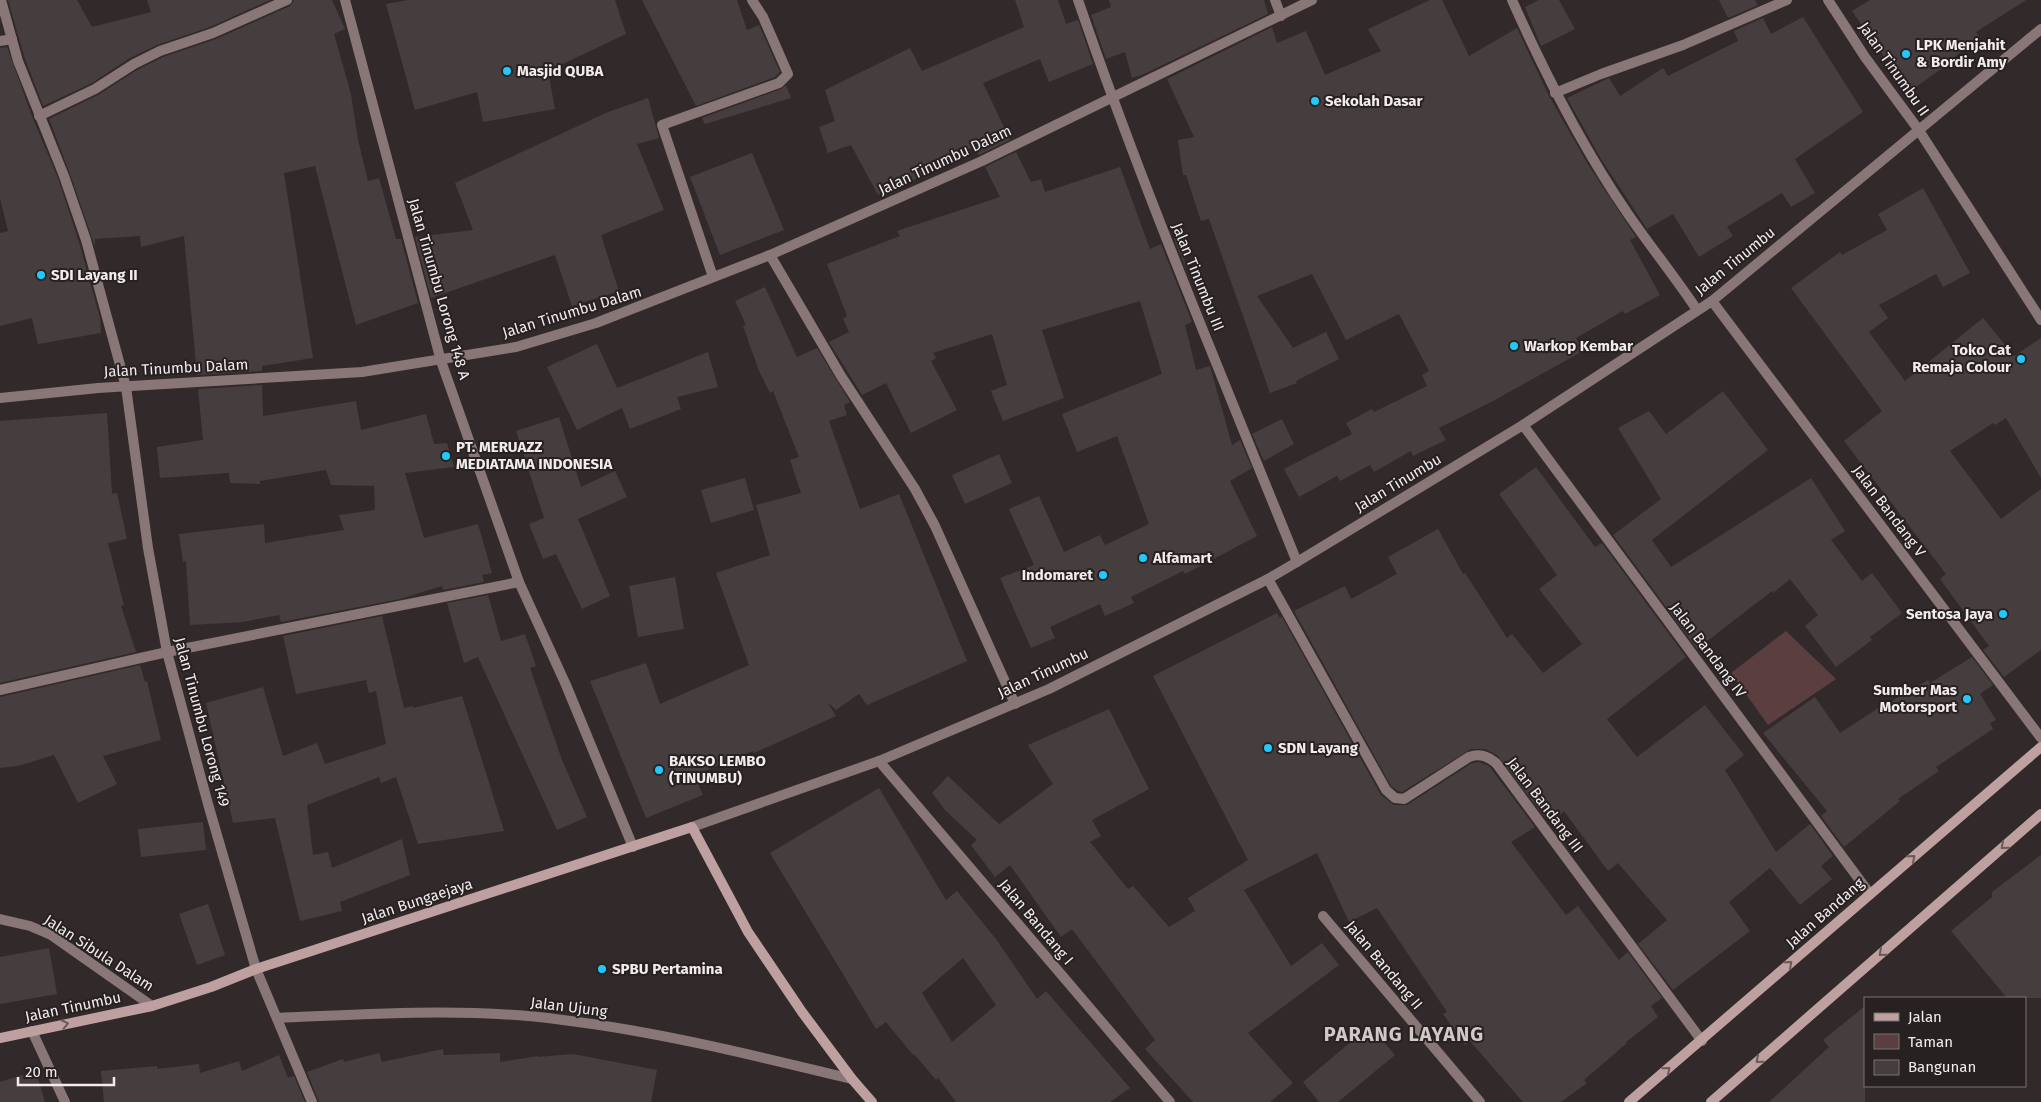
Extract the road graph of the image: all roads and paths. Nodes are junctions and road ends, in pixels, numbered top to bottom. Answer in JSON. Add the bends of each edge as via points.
{"nodes":[{"id":1,"x":1,"y":0,"type":"edge"},
{"id":2,"x":286,"y":0,"type":"edge"},
{"id":3,"x":345,"y":0,"type":"edge"},
{"id":4,"x":752,"y":0,"type":"edge"},
{"id":5,"x":1078,"y":0,"type":"edge"},
{"id":6,"x":1275,"y":0,"type":"edge"},
{"id":7,"x":1312,"y":0,"type":"edge"},
{"id":8,"x":1512,"y":0,"type":"edge"},
{"id":9,"x":1787,"y":0,"type":"edge"},
{"id":10,"x":1828,"y":0,"type":"edge"},
{"id":11,"x":1281,"y":16,"type":"junction"},
{"id":12,"x":2041,"y":29,"type":"edge"},
{"id":13,"x":12,"y":39,"type":"junction"},
{"id":14,"x":0,"y":41,"type":"edge"},
{"id":15,"x":1556,"y":93,"type":"junction"},
{"id":16,"x":1112,"y":98,"type":"junction"},
{"id":17,"x":39,"y":116,"type":"junction"},
{"id":18,"x":1918,"y":129,"type":"junction"},
{"id":19,"x":770,"y":255,"type":"junction"},
{"id":20,"x":713,"y":277,"type":"junction"},
{"id":21,"x":1712,"y":301,"type":"junction"},
{"id":22,"x":1697,"y":310,"type":"junction"},
{"id":23,"x":2041,"y":320,"type":"edge"},
{"id":24,"x":441,"y":361,"type":"junction"},
{"id":25,"x":126,"y":387,"type":"junction"},
{"id":26,"x":0,"y":398,"type":"edge"},
{"id":27,"x":1523,"y":425,"type":"junction"},
{"id":28,"x":1297,"y":562,"type":"junction"},
{"id":29,"x":1268,"y":579,"type":"junction"},
{"id":30,"x":519,"y":582,"type":"junction"},
{"id":31,"x":167,"y":652,"type":"junction"},
{"id":32,"x":0,"y":690,"type":"edge"},
{"id":33,"x":1015,"y":704,"type":"junction"},
{"id":34,"x":2041,"y":738,"type":"edge"},
{"id":35,"x":2041,"y":747,"type":"edge"},
{"id":36,"x":879,"y":761,"type":"junction"},
{"id":37,"x":2041,"y":814,"type":"edge"},
{"id":38,"x":692,"y":827,"type":"junction"},
{"id":39,"x":633,"y":847,"type":"junction"},
{"id":40,"x":1870,"y":894,"type":"junction"},
{"id":41,"x":1323,"y":916,"type":"dead end"},
{"id":42,"x":0,"y":919,"type":"edge"},
{"id":43,"x":256,"y":969,"type":"junction"},
{"id":44,"x":152,"y":1006,"type":"junction"},
{"id":45,"x":277,"y":1018,"type":"junction"},
{"id":46,"x":32,"y":1032,"type":"junction"},
{"id":47,"x":0,"y":1038,"type":"edge"},
{"id":48,"x":1702,"y":1041,"type":"junction"},
{"id":49,"x":852,"y":1079,"type":"junction"},
{"id":50,"x":65,"y":1102,"type":"edge"},
{"id":51,"x":312,"y":1102,"type":"edge"},
{"id":52,"x":872,"y":1102,"type":"edge"},
{"id":53,"x":1170,"y":1102,"type":"edge"},
{"id":54,"x":1480,"y":1102,"type":"edge"},
{"id":55,"x":1629,"y":1102,"type":"edge"},
{"id":56,"x":1711,"y":1102,"type":"edge"}],
"edges":[{"from":1,"to":13,"type":"street","name":"Jalan Tinumbu Lorong 149"},
{"from":2,"to":17,"type":"street","via":[[213,33],[160,51],[95,89]]},
{"from":3,"to":24,"type":"street","name":"Jalan Tinumbu Lorong 148 A"},
{"from":4,"to":20,"type":"street","via":[[788,74],[779,83],[662,126]]},
{"from":5,"to":16,"type":"street","name":"Jalan Tinumbu III"},
{"from":6,"to":11,"type":"street"},
{"from":7,"to":11,"type":"street","name":"Jalan Tinumbu Dalam"},
{"from":8,"to":15,"type":"street"},
{"from":9,"to":15,"type":"street","via":[[1683,45]]},
{"from":10,"to":18,"type":"street","name":"Jalan Tinumbu II"},
{"from":11,"to":16,"type":"street","name":"Jalan Tinumbu Dalam"},
{"from":12,"to":18,"type":"street","name":"Jalan Tinumbu"},
{"from":13,"to":14,"type":"street"},
{"from":13,"to":17,"type":"street","name":"Jalan Tinumbu Lorong 149"},
{"from":15,"to":22,"type":"street","via":[[1628,214]]},
{"from":16,"to":19,"type":"street","name":"Jalan Tinumbu Dalam"},
{"from":16,"to":28,"type":"street","name":"Jalan Tinumbu III"},
{"from":17,"to":25,"type":"street","name":"Jalan Tinumbu Lorong 149","via":[[86,240]]},
{"from":18,"to":21,"type":"street","name":"Jalan Tinumbu"},
{"from":18,"to":23,"type":"street","name":"Jalan Tinumbu II"},
{"from":19,"to":20,"type":"street","name":"Jalan Tinumbu Dalam"},
{"from":19,"to":33,"type":"street","via":[[841,376],[915,489],[935,526]]},
{"from":20,"to":24,"type":"street","name":"Jalan Tinumbu Dalam","via":[[596,323],[516,347]]},
{"from":21,"to":22,"type":"street","name":"Jalan Tinumbu"},
{"from":21,"to":34,"type":"street","name":"Jalan Bandang V"},
{"from":22,"to":27,"type":"street","name":"Jalan Tinumbu"},
{"from":24,"to":25,"type":"street","name":"Jalan Tinumbu Dalam","via":[[362,372]]},
{"from":24,"to":30,"type":"street","name":"Jalan Tinumbu Lorong 148 A"},
{"from":25,"to":26,"type":"street","name":"Jalan Tinumbu Dalam"},
{"from":25,"to":31,"type":"street","name":"Jalan Tinumbu Lorong 149","via":[[148,548]]},
{"from":27,"to":28,"type":"street","name":"Jalan Tinumbu"},
{"from":27,"to":40,"type":"street","name":"Jalan Bandang IV"},
{"from":28,"to":29,"type":"street","name":"Jalan Tinumbu"},
{"from":29,"to":33,"type":"street","name":"Jalan Tinumbu"},
{"from":29,"to":48,"type":"street","name":"Jalan Bandang III","via":[[1386,790],[1395,798],[1404,799],[1469,757],[1477,754],[1491,759]]},
{"from":30,"to":31,"type":"street"},
{"from":30,"to":39,"type":"street","name":"Jalan Tinumbu Lorong 148 A"},
{"from":31,"to":32,"type":"street"},
{"from":31,"to":43,"type":"street","name":"Jalan Tinumbu Lorong 149"},
{"from":33,"to":36,"type":"street","name":"Jalan Tinumbu"},
{"from":40,"to":35,"type":"main road","name":"Jalan Bandang","one_way":true},
{"from":36,"to":38,"type":"street","name":"Jalan Tinumbu"},
{"from":36,"to":53,"type":"street","name":"Jalan Bandang I"},
{"from":37,"to":56,"type":"main road","one_way":true},
{"from":38,"to":39,"type":"main road","name":"Jalan Bungaejaya"},
{"from":38,"to":49,"type":"main road","via":[[748,932]]},
{"from":39,"to":43,"type":"main road","name":"Jalan Bungaejaya"},
{"from":48,"to":40,"type":"main road","name":"Jalan Bandang","one_way":true},
{"from":41,"to":54,"type":"street","name":"Jalan Bandang II"},
{"from":42,"to":44,"type":"street","name":"Jalan Sibula Dalam","via":[[51,935]]},
{"from":43,"to":44,"type":"main road","name":"Jalan Bungaejaya"},
{"from":43,"to":45,"type":"street","name":"Jalan Tinumbu Lorong 149"},
{"from":46,"to":44,"type":"main road","name":"Jalan Tinumbu","one_way":true},
{"from":45,"to":49,"type":"street","name":"Jalan Ujung","via":[[417,1013],[563,1019],[695,1041]]},
{"from":45,"to":51,"type":"street","name":"Jalan Tinumbu Lorong 149"},
{"from":46,"to":47,"type":"main road","name":"Jalan Tinumbu"},
{"from":46,"to":50,"type":"street"},
{"from":55,"to":48,"type":"main road","name":"Jalan Bandang","one_way":true},
{"from":49,"to":52,"type":"main road"}]}
